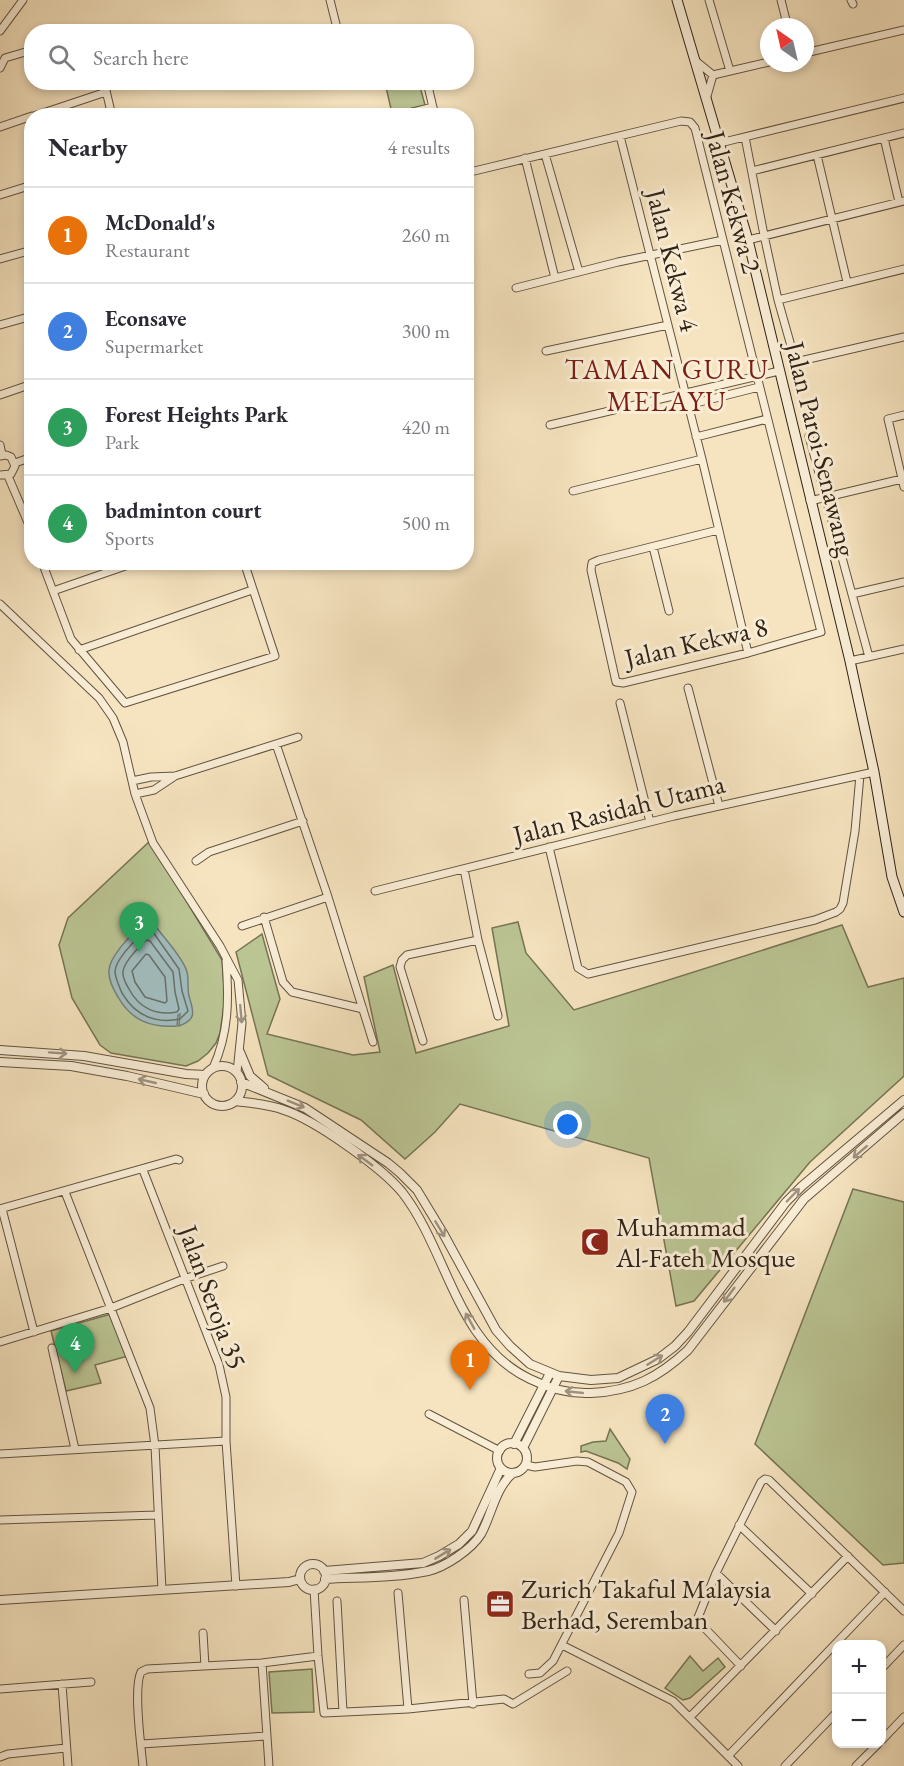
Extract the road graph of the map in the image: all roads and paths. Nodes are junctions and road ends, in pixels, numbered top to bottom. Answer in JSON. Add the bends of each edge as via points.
{"nodes":[{"id":1,"x":23,"y":0,"type":"edge"},
{"id":2,"x":330,"y":0,"type":"edge"},
{"id":3,"x":677,"y":0,"type":"edge"},
{"id":4,"x":709,"y":0,"type":"edge"},
{"id":5,"x":781,"y":0,"type":"edge"},
{"id":6,"x":786,"y":18,"type":"edge"},
{"id":7,"x":336,"y":24,"type":"edge"},
{"id":8,"x":904,"y":30,"type":"edge"},
{"id":9,"x":0,"y":31,"type":"edge"},
{"id":10,"x":814,"y":51,"type":"edge"},
{"id":11,"x":24,"y":52,"type":"edge"},
{"id":12,"x":695,"y":60,"type":"junction"},
{"id":13,"x":760,"y":64,"type":"edge"},
{"id":14,"x":0,"y":68,"type":"edge"},
{"id":15,"x":730,"y":71,"type":"junction"},
{"id":16,"x":713,"y":75,"type":"junction"},
{"id":17,"x":429,"y":90,"type":"edge"},
{"id":18,"x":106,"y":92,"type":"joint"},
{"id":19,"x":706,"y":97,"type":"junction"},
{"id":20,"x":904,"y":98,"type":"edge"},
{"id":21,"x":433,"y":107,"type":"joint"},
{"id":22,"x":57,"y":108,"type":"edge"},
{"id":23,"x":110,"y":108,"type":"edge"},
{"id":24,"x":429,"y":108,"type":"edge"},
{"id":25,"x":24,"y":119,"type":"edge"},
{"id":26,"x":0,"y":127,"type":"edge"},
{"id":27,"x":904,"y":134,"type":"edge"},
{"id":28,"x":620,"y":136,"type":"junction"},
{"id":29,"x":745,"y":137,"type":"junction"},
{"id":30,"x":884,"y":138,"type":"junction"},
{"id":31,"x":720,"y":143,"type":"junction"},
{"id":32,"x":545,"y":154,"type":"junction"},
{"id":33,"x":817,"y":155,"type":"junction"},
{"id":34,"x":525,"y":158,"type":"junction"},
{"id":35,"x":474,"y":171,"type":"edge"},
{"id":36,"x":752,"y":171,"type":"junction"},
{"id":37,"x":24,"y":188,"type":"edge"},
{"id":38,"x":0,"y":195,"type":"edge"},
{"id":39,"x":901,"y":201,"type":"edge"},
{"id":40,"x":832,"y":218,"type":"junction"},
{"id":41,"x":764,"y":235,"type":"junction"},
{"id":42,"x":723,"y":240,"type":"junction"},
{"id":43,"x":748,"y":240,"type":"junction"},
{"id":44,"x":24,"y":252,"type":"edge"},
{"id":45,"x":650,"y":256,"type":"junction"},
{"id":46,"x":0,"y":259,"type":"edge"},
{"id":47,"x":904,"y":268,"type":"edge"},
{"id":48,"x":579,"y":272,"type":"junction"},
{"id":49,"x":555,"y":278,"type":"junction"},
{"id":50,"x":848,"y":282,"type":"junction"},
{"id":51,"x":516,"y":288,"type":"dead end"},
{"id":52,"x":778,"y":300,"type":"junction"},
{"id":53,"x":24,"y":318,"type":"edge"},
{"id":54,"x":668,"y":324,"type":"junction"},
{"id":55,"x":0,"y":325,"type":"edge"},
{"id":56,"x":904,"y":337,"type":"edge"},
{"id":57,"x":546,"y":351,"type":"dead end"},
{"id":58,"x":779,"y":371,"type":"junction"},
{"id":59,"x":756,"y":376,"type":"junction"},
{"id":60,"x":24,"y":386,"type":"edge"},
{"id":61,"x":759,"y":387,"type":"junction"},
{"id":62,"x":0,"y":394,"type":"edge"},
{"id":63,"x":685,"y":394,"type":"junction"},
{"id":64,"x":688,"y":405,"type":"junction"},
{"id":65,"x":904,"y":415,"type":"edge"},
{"id":66,"x":766,"y":419,"type":"junction"},
{"id":67,"x":550,"y":425,"type":"dead end"},
{"id":68,"x":809,"y":436,"type":"dead end"},
{"id":69,"x":696,"y":437,"type":"junction"},
{"id":70,"x":0,"y":445,"type":"edge"},
{"id":71,"x":1,"y":455,"type":"edge"},
{"id":72,"x":702,"y":459,"type":"junction"},
{"id":73,"x":24,"y":460,"type":"edge"},
{"id":74,"x":15,"y":463,"type":"junction"},
{"id":75,"x":4,"y":476,"type":"edge"},
{"id":76,"x":902,"y":479,"type":"junction"},
{"id":77,"x":904,"y":487,"type":"edge"},
{"id":78,"x":573,"y":492,"type":"dead end"},
{"id":79,"x":826,"y":497,"type":"junction"},
{"id":80,"x":810,"y":501,"type":"junction"},
{"id":81,"x":24,"y":513,"type":"edge"},
{"id":82,"x":718,"y":530,"type":"junction"},
{"id":83,"x":653,"y":547,"type":"junction"},
{"id":84,"x":45,"y":570,"type":"edge"},
{"id":85,"x":114,"y":570,"type":"edge"},
{"id":86,"x":246,"y":570,"type":"edge"},
{"id":87,"x":904,"y":582,"type":"edge"},
{"id":88,"x":252,"y":590,"type":"junction"},
{"id":89,"x":53,"y":591,"type":"junction"},
{"id":90,"x":852,"y":594,"type":"junction"},
{"id":91,"x":0,"y":604,"type":"edge"},
{"id":92,"x":669,"y":611,"type":"dead end"},
{"id":93,"x":821,"y":632,"type":"joint"},
{"id":94,"x":904,"y":649,"type":"edge"},
{"id":95,"x":79,"y":650,"type":"junction"},
{"id":96,"x":748,"y":653,"type":"junction"},
{"id":97,"x":869,"y":657,"type":"junction"},
{"id":98,"x":849,"y":661,"type":"junction"},
{"id":99,"x":688,"y":687,"type":"dead end"},
{"id":100,"x":620,"y":703,"type":"dead end"},
{"id":101,"x":298,"y":737,"type":"dead end"},
{"id":102,"x":276,"y":744,"type":"junction"},
{"id":103,"x":874,"y":772,"type":"junction"},
{"id":104,"x":860,"y":775,"type":"junction"},
{"id":105,"x":176,"y":776,"type":"junction"},
{"id":106,"x":132,"y":781,"type":"junction"},
{"id":107,"x":135,"y":794,"type":"junction"},
{"id":108,"x":719,"y":806,"type":"junction"},
{"id":109,"x":303,"y":821,"type":"junction"},
{"id":110,"x":650,"y":822,"type":"junction"},
{"id":111,"x":549,"y":847,"type":"junction"},
{"id":112,"x":196,"y":861,"type":"dead end"},
{"id":113,"x":464,"y":869,"type":"junction"},
{"id":114,"x":375,"y":891,"type":"dead end"},
{"id":115,"x":328,"y":897,"type":"junction"},
{"id":116,"x":904,"y":912,"type":"edge"},
{"id":117,"x":264,"y":917,"type":"junction"},
{"id":118,"x":242,"y":926,"type":"dead end"},
{"id":119,"x":478,"y":940,"type":"junction"},
{"id":120,"x":226,"y":958,"type":"junction"},
{"id":121,"x":363,"y":1009,"type":"junction"},
{"id":122,"x":498,"y":1016,"type":"dead end"},
{"id":123,"x":423,"y":1041,"type":"dead end"},
{"id":124,"x":373,"y":1042,"type":"dead end"},
{"id":125,"x":0,"y":1050,"type":"edge"},
{"id":126,"x":240,"y":1052,"type":"junction"},
{"id":127,"x":0,"y":1062,"type":"edge"},
{"id":128,"x":213,"y":1068,"type":"junction"},
{"id":129,"x":237,"y":1072,"type":"junction"},
{"id":130,"x":205,"y":1075,"type":"junction"},
{"id":131,"x":242,"y":1082,"type":"junction"},
{"id":132,"x":204,"y":1094,"type":"junction"},
{"id":133,"x":276,"y":1096,"type":"junction"},
{"id":134,"x":904,"y":1100,"type":"edge"},
{"id":135,"x":235,"y":1101,"type":"junction"},
{"id":136,"x":904,"y":1113,"type":"edge"},
{"id":137,"x":179,"y":1160,"type":"dead end"},
{"id":138,"x":143,"y":1170,"type":"junction"},
{"id":139,"x":65,"y":1192,"type":"junction"},
{"id":140,"x":1,"y":1209,"type":"edge"},
{"id":141,"x":223,"y":1266,"type":"dead end"},
{"id":142,"x":184,"y":1279,"type":"junction"},
{"id":143,"x":111,"y":1308,"type":"junction"},
{"id":144,"x":33,"y":1332,"type":"junction"},
{"id":145,"x":0,"y":1342,"type":"edge"},
{"id":146,"x":52,"y":1348,"type":"dead end"},
{"id":147,"x":555,"y":1374,"type":"junction"},
{"id":148,"x":544,"y":1385,"type":"junction"},
{"id":149,"x":553,"y":1388,"type":"junction"},
{"id":150,"x":429,"y":1414,"type":"dead end"},
{"id":151,"x":226,"y":1441,"type":"junction"},
{"id":152,"x":514,"y":1444,"type":"junction"},
{"id":153,"x":155,"y":1446,"type":"junction"},
{"id":154,"x":523,"y":1448,"type":"junction"},
{"id":155,"x":75,"y":1449,"type":"junction"},
{"id":156,"x":500,"y":1451,"type":"junction"},
{"id":157,"x":0,"y":1454,"type":"edge"},
{"id":158,"x":525,"y":1465,"type":"junction"},
{"id":159,"x":501,"y":1468,"type":"junction"},
{"id":160,"x":513,"y":1473,"type":"junction"},
{"id":161,"x":158,"y":1515,"type":"junction"},
{"id":162,"x":0,"y":1520,"type":"edge"},
{"id":163,"x":739,"y":1525,"type":"junction"},
{"id":164,"x":849,"y":1556,"type":"junction"},
{"id":165,"x":716,"y":1573,"type":"junction"},
{"id":166,"x":325,"y":1575,"type":"junction"},
{"id":167,"x":300,"y":1579,"type":"junction"},
{"id":168,"x":236,"y":1586,"type":"junction"},
{"id":169,"x":162,"y":1590,"type":"junction"},
{"id":170,"x":315,"y":1590,"type":"junction"},
{"id":171,"x":885,"y":1592,"type":"junction"},
{"id":172,"x":399,"y":1593,"type":"dead end"},
{"id":173,"x":812,"y":1594,"type":"junction"},
{"id":174,"x":0,"y":1600,"type":"edge"},
{"id":175,"x":464,"y":1600,"type":"dead end"},
{"id":176,"x":337,"y":1601,"type":"dead end"},
{"id":177,"x":904,"y":1611,"type":"edge"},
{"id":178,"x":776,"y":1631,"type":"junction"},
{"id":179,"x":202,"y":1633,"type":"dead end"},
{"id":180,"x":562,"y":1645,"type":"junction"},
{"id":181,"x":904,"y":1645,"type":"edge"},
{"id":182,"x":318,"y":1656,"type":"junction"},
{"id":183,"x":262,"y":1663,"type":"junction"},
{"id":184,"x":886,"y":1664,"type":"edge"},
{"id":185,"x":205,"y":1666,"type":"junction"},
{"id":186,"x":741,"y":1666,"type":"junction"},
{"id":187,"x":567,"y":1671,"type":"dead end"},
{"id":188,"x":529,"y":1674,"type":"dead end"},
{"id":189,"x":92,"y":1682,"type":"dead end"},
{"id":190,"x":62,"y":1684,"type":"junction"},
{"id":191,"x":0,"y":1689,"type":"edge"},
{"id":192,"x":473,"y":1704,"type":"junction"},
{"id":193,"x":408,"y":1709,"type":"junction"},
{"id":194,"x":343,"y":1712,"type":"junction"},
{"id":195,"x":690,"y":1717,"type":"junction"},
{"id":196,"x":904,"y":1717,"type":"edge"},
{"id":197,"x":832,"y":1718,"type":"edge"},
{"id":198,"x":267,"y":1736,"type":"junction"},
{"id":199,"x":886,"y":1736,"type":"edge"},
{"id":200,"x":141,"y":1744,"type":"junction"},
{"id":201,"x":66,"y":1748,"type":"junction"},
{"id":202,"x":873,"y":1748,"type":"edge"},
{"id":203,"x":728,"y":1756,"type":"junction"},
{"id":204,"x":0,"y":1757,"type":"edge"},
{"id":205,"x":68,"y":1766,"type":"edge"},
{"id":206,"x":143,"y":1766,"type":"edge"},
{"id":207,"x":268,"y":1766,"type":"edge"},
{"id":208,"x":738,"y":1766,"type":"edge"},
{"id":209,"x":785,"y":1766,"type":"edge"},
{"id":210,"x":856,"y":1766,"type":"edge"}],
"edges":[{"from":1,"to":9,"type":"street"},
{"from":2,"to":7,"type":"street"},
{"from":3,"to":12,"type":"main road","name":"Jalan Paroi-Senawang"},
{"from":4,"to":15,"type":"street"},
{"from":5,"to":6,"type":"street"},
{"from":8,"to":10,"type":"street"},
{"from":11,"to":14,"type":"street","via":[[5,58]]},
{"from":12,"to":16,"type":"street"},
{"from":12,"to":19,"type":"main road","name":"Jalan Paroi-Senawang"},
{"from":13,"to":15,"type":"street"},
{"from":15,"to":16,"type":"street"},
{"from":16,"to":19,"type":"street"},
{"from":17,"to":21,"type":"street"},
{"from":18,"to":22,"type":"street"},
{"from":18,"to":23,"type":"street"},
{"from":19,"to":31,"type":"main road","name":"Jalan Paroi-Senawang"},
{"from":20,"to":29,"type":"street"},
{"from":21,"to":24,"type":"street"},
{"from":25,"to":26,"type":"street"},
{"from":27,"to":30,"type":"street"},
{"from":28,"to":32,"type":"street","name":"Jalan Kekwa 2"},
{"from":28,"to":42,"type":"street","name":"Jalan Kekwa 2","via":[[690,122]]},
{"from":28,"to":45,"type":"street","name":"Jalan Kekwa 4"},
{"from":29,"to":31,"type":"street"},
{"from":29,"to":36,"type":"street"},
{"from":30,"to":33,"type":"street"},
{"from":30,"to":39,"type":"street"},
{"from":31,"to":43,"type":"main road","name":"Jalan Paroi-Senawang"},
{"from":32,"to":34,"type":"street","name":"Jalan Kekwa 2"},
{"from":32,"to":48,"type":"street"},
{"from":33,"to":36,"type":"street"},
{"from":33,"to":40,"type":"street"},
{"from":34,"to":35,"type":"street","name":"Jalan Kekwa 2"},
{"from":34,"to":49,"type":"street"},
{"from":36,"to":41,"type":"street"},
{"from":37,"to":38,"type":"street"},
{"from":39,"to":40,"type":"street"},
{"from":40,"to":41,"type":"street"},
{"from":40,"to":50,"type":"street"},
{"from":41,"to":43,"type":"street"},
{"from":41,"to":52,"type":"street"},
{"from":42,"to":45,"type":"street"},
{"from":42,"to":59,"type":"street","name":"Jalan Kekwa 2"},
{"from":43,"to":58,"type":"main road","name":"Jalan Paroi-Senawang"},
{"from":44,"to":46,"type":"street"},
{"from":45,"to":48,"type":"street"},
{"from":45,"to":54,"type":"street","name":"Jalan Kekwa 4"},
{"from":47,"to":50,"type":"street"},
{"from":48,"to":49,"type":"street"},
{"from":49,"to":51,"type":"street"},
{"from":50,"to":52,"type":"street"},
{"from":52,"to":56,"type":"street","via":[[795,360]]},
{"from":53,"to":55,"type":"street"},
{"from":54,"to":57,"type":"street"},
{"from":54,"to":63,"type":"street","name":"Jalan Kekwa 4"},
{"from":58,"to":59,"type":"street"},
{"from":58,"to":80,"type":"main road","name":"Jalan Paroi-Senawang"},
{"from":59,"to":61,"type":"street","name":"Jalan Kekwa 2"},
{"from":59,"to":63,"type":"street"},
{"from":60,"to":62,"type":"street"},
{"from":61,"to":64,"type":"street"},
{"from":61,"to":66,"type":"street","name":"Jalan Kekwa 2"},
{"from":63,"to":64,"type":"street","name":"Jalan Kekwa 4"},
{"from":63,"to":67,"type":"street"},
{"from":64,"to":69,"type":"street","name":"Jalan Kekwa 4"},
{"from":65,"to":76,"type":"street","via":[[888,419]]},
{"from":66,"to":69,"type":"street"},
{"from":66,"to":93,"type":"street","name":"Jalan Kekwa 2"},
{"from":68,"to":79,"type":"street"},
{"from":69,"to":72,"type":"street","name":"Jalan Kekwa 4"},
{"from":70,"to":71,"type":"street"},
{"from":71,"to":74,"type":"street","via":[[11,457]]},
{"from":72,"to":78,"type":"street"},
{"from":72,"to":82,"type":"street","name":"Jalan Kekwa 4"},
{"from":73,"to":74,"type":"street"},
{"from":74,"to":75,"type":"street","via":[[14,469]]},
{"from":75,"to":81,"type":"street"},
{"from":76,"to":77,"type":"street"},
{"from":76,"to":79,"type":"street"},
{"from":79,"to":80,"type":"street"},
{"from":79,"to":90,"type":"street"},
{"from":80,"to":98,"type":"main road","name":"Jalan Paroi-Senawang"},
{"from":82,"to":83,"type":"street","name":"Jalan Kekwa 8"},
{"from":82,"to":96,"type":"street","name":"Jalan Kekwa 4"},
{"from":83,"to":92,"type":"street"},
{"from":83,"to":96,"type":"street","name":"Jalan Kekwa 8","via":[[592,563],[616,682]]},
{"from":84,"to":89,"type":"street"},
{"from":85,"to":89,"type":"street"},
{"from":86,"to":88,"type":"street"},
{"from":87,"to":90,"type":"street"},
{"from":88,"to":95,"type":"street"},
{"from":88,"to":95,"type":"street","via":[[275,656],[125,703]]},
{"from":89,"to":95,"type":"street"},
{"from":90,"to":97,"type":"street"},
{"from":91,"to":106,"type":"street","via":[[104,705],[123,742]]},
{"from":93,"to":96,"type":"street","name":"Jalan Kekwa 8"},
{"from":94,"to":97,"type":"street"},
{"from":97,"to":98,"type":"street"},
{"from":98,"to":103,"type":"main road","name":"Jalan Paroi-Senawang"},
{"from":99,"to":108,"type":"street"},
{"from":100,"to":110,"type":"street"},
{"from":101,"to":102,"type":"street"},
{"from":102,"to":105,"type":"street"},
{"from":102,"to":109,"type":"street"},
{"from":103,"to":104,"type":"street","name":"Jalan Rasidah Utama"},
{"from":103,"to":116,"type":"main road","name":"Jalan Paroi-Senawang","via":[[892,877]]},
{"from":104,"to":108,"type":"street","name":"Jalan Rasidah Utama"},
{"from":104,"to":111,"type":"street","via":[[855,831],[840,909],[815,920],[588,974],[578,968]]},
{"from":105,"to":106,"type":"street"},
{"from":105,"to":107,"type":"street","via":[[154,790]]},
{"from":106,"to":107,"type":"street"},
{"from":107,"to":120,"type":"street","via":[[153,843]]},
{"from":108,"to":110,"type":"street","name":"Jalan Rasidah Utama"},
{"from":109,"to":112,"type":"street","via":[[209,852]]},
{"from":109,"to":115,"type":"street"},
{"from":110,"to":111,"type":"street","name":"Jalan Rasidah Utama"},
{"from":111,"to":113,"type":"street","name":"Jalan Rasidah Utama"},
{"from":113,"to":114,"type":"street","name":"Jalan Rasidah Utama"},
{"from":113,"to":119,"type":"street"},
{"from":115,"to":117,"type":"street"},
{"from":115,"to":121,"type":"street"},
{"from":117,"to":118,"type":"street"},
{"from":117,"to":121,"type":"street","via":[[283,982],[292,992]]},
{"from":119,"to":122,"type":"street"},
{"from":119,"to":123,"type":"street","via":[[407,955],[402,960],[400,967]]},
{"from":120,"to":126,"type":"street","one_way":true,"via":[[238,980]]},
{"from":120,"to":128,"type":"street","via":[[227,1023]]},
{"from":121,"to":124,"type":"street"},
{"from":125,"to":130,"type":"street","one_way":true,"via":[[84,1056]]},
{"from":126,"to":129,"type":"street"},
{"from":126,"to":133,"type":"street","via":[[250,1076]]},
{"from":132,"to":127,"type":"street","one_way":true,"via":[[71,1066]]},
{"from":128,"to":129,"type":"street","via":[[228,1066]]},
{"from":128,"to":130,"type":"street"},
{"from":129,"to":131,"type":"street"},
{"from":130,"to":132,"type":"street"},
{"from":131,"to":133,"type":"street"},
{"from":131,"to":135,"type":"street"},
{"from":132,"to":135,"type":"street","via":[[215,1104]]},
{"from":133,"to":147,"type":"street","one_way":true,"via":[[306,1108],[400,1173],[417,1190],[496,1330],[530,1364]]},
{"from":147,"to":134,"type":"street","one_way":true,"via":[[591,1380],[618,1378],[658,1359],[675,1346],[786,1202]]},
{"from":148,"to":135,"type":"street","one_way":true,"via":[[518,1374],[487,1346],[466,1314],[413,1210],[390,1180],[301,1117],[266,1105]]},
{"from":136,"to":149,"type":"street","one_way":true,"via":[[804,1199],[688,1350],[669,1367],[614,1392],[578,1393]]},
{"from":137,"to":138,"type":"street"},
{"from":138,"to":139,"type":"street"},
{"from":138,"to":142,"type":"street","name":"Jalan Seroja 35"},
{"from":139,"to":140,"type":"street"},
{"from":139,"to":143,"type":"street"},
{"from":140,"to":144,"type":"street"},
{"from":141,"to":142,"type":"street"},
{"from":142,"to":143,"type":"street"},
{"from":142,"to":151,"type":"street","name":"Jalan Seroja 35","via":[[219,1365],[226,1397]]},
{"from":143,"to":144,"type":"street"},
{"from":143,"to":153,"type":"street","via":[[150,1408]]},
{"from":144,"to":145,"type":"street"},
{"from":146,"to":155,"type":"street"},
{"from":147,"to":148,"type":"street"},
{"from":147,"to":149,"type":"street"},
{"from":148,"to":149,"type":"street"},
{"from":148,"to":152,"type":"street"},
{"from":149,"to":154,"type":"street"},
{"from":150,"to":156,"type":"street"},
{"from":151,"to":153,"type":"street"},
{"from":151,"to":168,"type":"street","name":"Jalan Seroja 35"},
{"from":152,"to":154,"type":"street"},
{"from":152,"to":156,"type":"street"},
{"from":153,"to":155,"type":"street"},
{"from":153,"to":161,"type":"street"},
{"from":154,"to":158,"type":"street","via":[[527,1456]]},
{"from":155,"to":157,"type":"street"},
{"from":156,"to":159,"type":"street"},
{"from":158,"to":160,"type":"street"},
{"from":158,"to":180,"type":"street","via":[[588,1462],[631,1488],[619,1533]]},
{"from":159,"to":160,"type":"street"},
{"from":166,"to":159,"type":"street","one_way":true,"via":[[423,1563],[459,1544],[472,1531]]},
{"from":160,"to":166,"type":"street","via":[[503,1483],[478,1539],[444,1564],[413,1573]]},
{"from":161,"to":162,"type":"street"},
{"from":161,"to":169,"type":"street"},
{"from":163,"to":164,"type":"street","via":[[761,1482],[767,1479]]},
{"from":163,"to":165,"type":"street"},
{"from":163,"to":173,"type":"street"},
{"from":164,"to":171,"type":"street"},
{"from":164,"to":173,"type":"street"},
{"from":165,"to":178,"type":"street"},
{"from":165,"to":186,"type":"street","via":[[698,1620]]},
{"from":166,"to":167,"type":"street","via":[[318,1566],[310,1565],[304,1568]]},
{"from":166,"to":170,"type":"street","via":[[322,1586]]},
{"from":167,"to":168,"type":"street"},
{"from":167,"to":170,"type":"street","via":[[304,1586]]},
{"from":168,"to":169,"type":"street"},
{"from":169,"to":174,"type":"street"},
{"from":170,"to":182,"type":"street"},
{"from":171,"to":177,"type":"street"},
{"from":171,"to":203,"type":"street"},
{"from":172,"to":193,"type":"street"},
{"from":173,"to":178,"type":"street"},
{"from":175,"to":192,"type":"street"},
{"from":176,"to":194,"type":"street"},
{"from":178,"to":186,"type":"street"},
{"from":179,"to":185,"type":"street"},
{"from":180,"to":188,"type":"street","via":[[549,1666]]},
{"from":180,"to":195,"type":"street","via":[[666,1696]]},
{"from":181,"to":184,"type":"street"},
{"from":182,"to":183,"type":"street"},
{"from":182,"to":194,"type":"street","via":[[324,1713]]},
{"from":183,"to":185,"type":"street"},
{"from":183,"to":198,"type":"street"},
{"from":185,"to":200,"type":"street","via":[[141,1672]]},
{"from":186,"to":195,"type":"street"},
{"from":187,"to":192,"type":"street","via":[[513,1704],[504,1699]]},
{"from":189,"to":190,"type":"street"},
{"from":190,"to":191,"type":"street"},
{"from":190,"to":201,"type":"street"},
{"from":192,"to":193,"type":"street"},
{"from":193,"to":194,"type":"street"},
{"from":195,"to":203,"type":"street"},
{"from":196,"to":199,"type":"street"},
{"from":197,"to":209,"type":"street"},
{"from":198,"to":200,"type":"street"},
{"from":198,"to":207,"type":"street"},
{"from":200,"to":206,"type":"street"},
{"from":201,"to":204,"type":"street"},
{"from":201,"to":205,"type":"street"},
{"from":202,"to":210,"type":"street"},
{"from":203,"to":208,"type":"street"}]}
